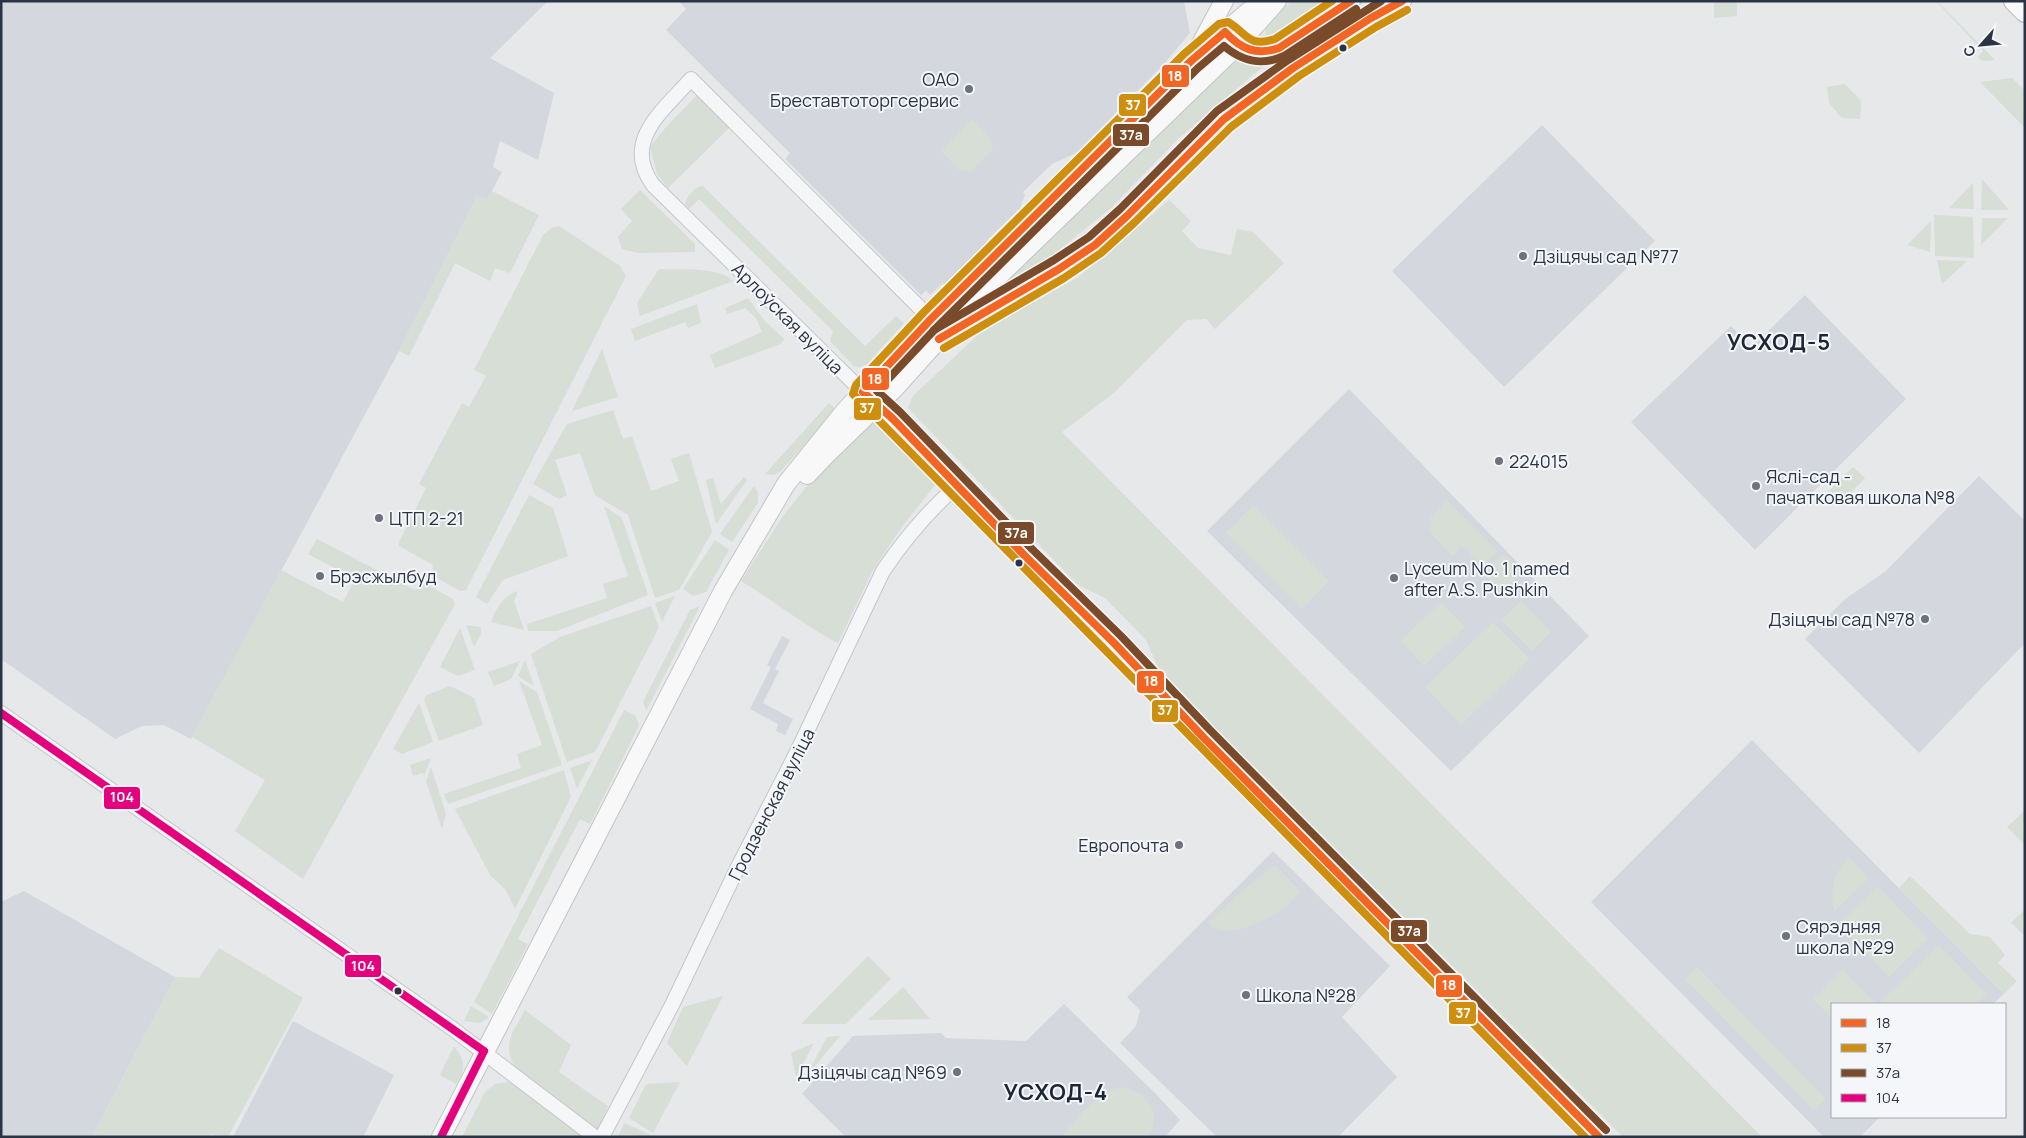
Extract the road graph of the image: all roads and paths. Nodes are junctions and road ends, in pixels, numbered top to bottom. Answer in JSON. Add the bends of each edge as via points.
{"nodes":[{"id":1,"x":1224,"y":1,"type":"edge"},
{"id":2,"x":1263,"y":1,"type":"edge"},
{"id":3,"x":1277,"y":1,"type":"edge"},
{"id":4,"x":1351,"y":1,"type":"edge"},
{"id":5,"x":1402,"y":1,"type":"edge"},
{"id":6,"x":2014,"y":1,"type":"edge"},
{"id":7,"x":2025,"y":12,"type":"edge"},
{"id":8,"x":1225,"y":32,"type":"junction"},
{"id":9,"x":1237,"y":46,"type":"junction"},
{"id":10,"x":1191,"y":61,"type":"junction"},
{"id":11,"x":932,"y":319,"type":"junction"},
{"id":12,"x":942,"y":336,"type":"junction"},
{"id":13,"x":863,"y":392,"type":"junction"},
{"id":14,"x":878,"y":405,"type":"junction"},
{"id":15,"x":958,"y":485,"type":"junction"},
{"id":16,"x":764,"y":522,"type":"junction"},
{"id":17,"x":1,"y":713,"type":"edge"},
{"id":18,"x":484,"y":1051,"type":"junction"},
{"id":19,"x":441,"y":1137,"type":"edge"},
{"id":20,"x":595,"y":1137,"type":"edge"},
{"id":21,"x":602,"y":1137,"type":"edge"},
{"id":22,"x":1599,"y":1137,"type":"edge"}],
"edges":[{"from":1,"to":10,"type":"main road"},
{"from":2,"to":8,"type":"main road"},
{"from":3,"to":9,"type":"main road"},
{"from":4,"to":9,"type":"main road","via":[[1272,51],[1255,52]]},
{"from":5,"to":12,"type":"main road","via":[[1293,68],[1224,119],[1095,245]]},
{"from":6,"to":7,"type":"highway"},
{"from":8,"to":9,"type":"main road"},
{"from":8,"to":10,"type":"main road"},
{"from":9,"to":12,"type":"main road","via":[[975,299]]},
{"from":10,"to":11,"type":"main road"},
{"from":11,"to":13,"type":"main road"},
{"from":11,"to":13,"type":"street","name":"Арлоўская вуліца","via":[[691,79],[647,132],[640,155],[644,170],[654,185]]},
{"from":12,"to":14,"type":"main road"},
{"from":13,"to":14,"type":"street","name":"Арлоўская вуліца"},
{"from":13,"to":16,"type":"main road","via":[[786,484]]},
{"from":14,"to":15,"type":"street","name":"Арлоўская вуліца"},
{"from":14,"to":16,"type":"main road","via":[[826,454]]},
{"from":15,"to":21,"type":"street","name":"Гродзенская вуліца","via":[[942,498],[882,571],[672,1005]]},
{"from":15,"to":22,"type":"street","name":"Арлоўская вуліца"},
{"from":16,"to":18,"type":"main road","via":[[723,591]]},
{"from":17,"to":18,"type":"street"},
{"from":18,"to":19,"type":"main road"},
{"from":18,"to":20,"type":"street"}]}
